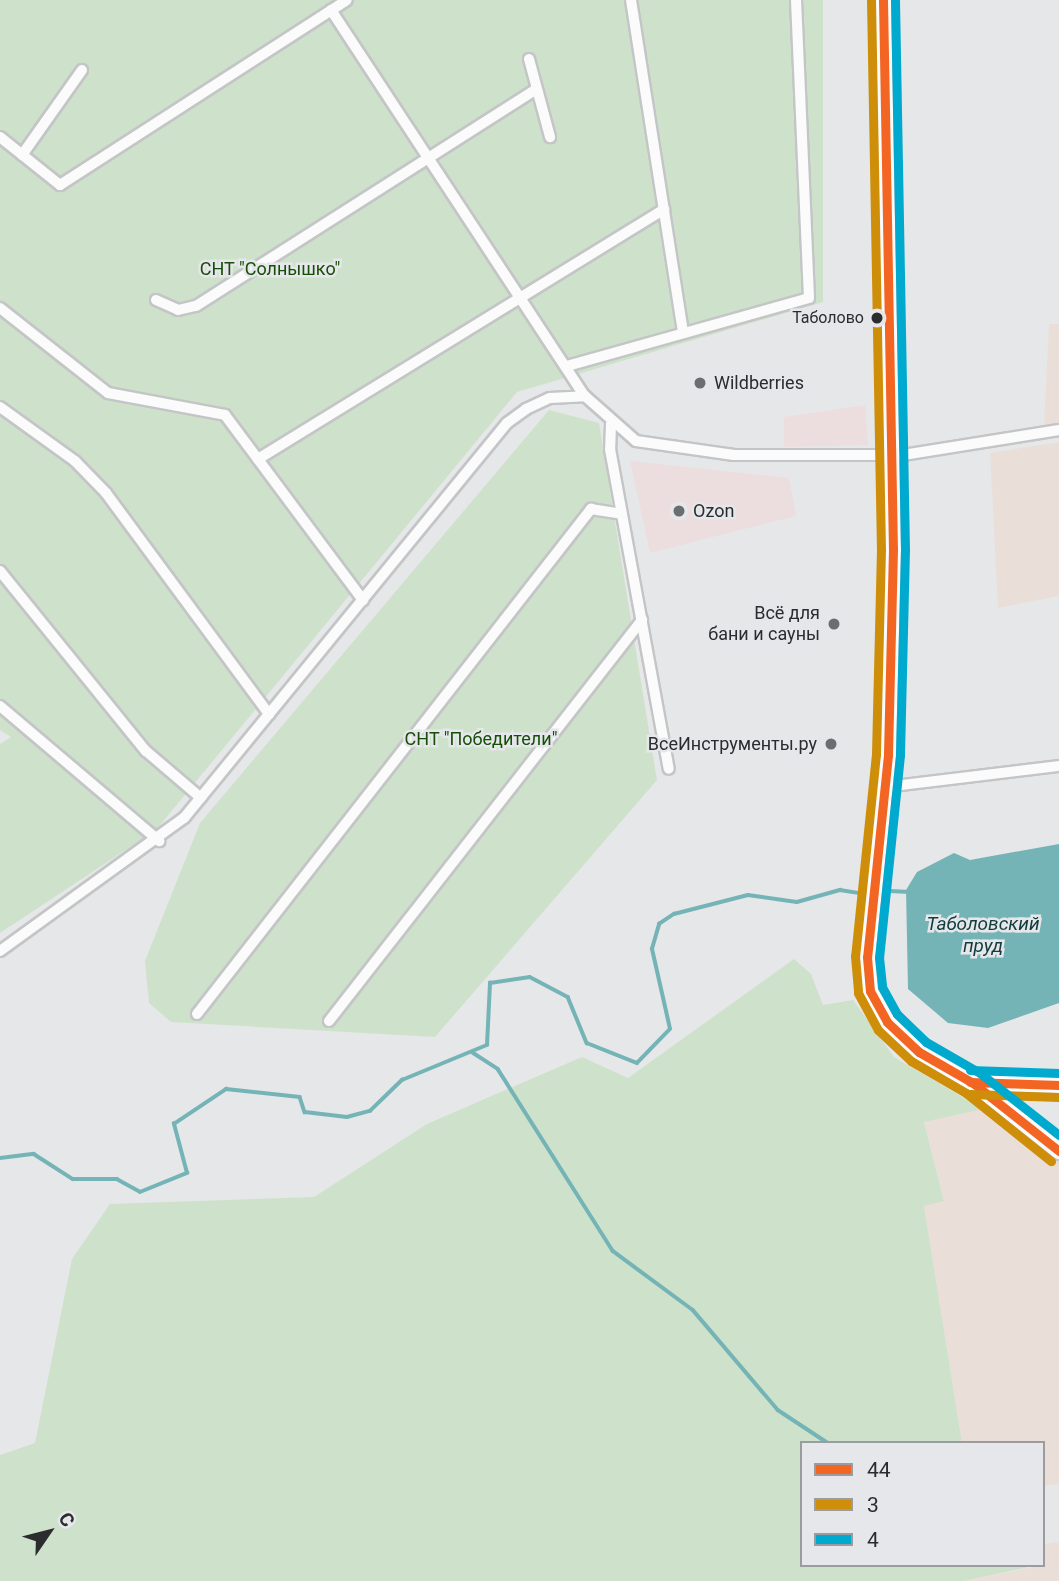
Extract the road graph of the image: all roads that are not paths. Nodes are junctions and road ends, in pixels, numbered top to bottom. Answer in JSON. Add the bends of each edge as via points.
{"nodes":[{"id":1,"x":347,"y":0,"type":"edge"},
{"id":2,"x":631,"y":0,"type":"edge"},
{"id":3,"x":796,"y":0,"type":"edge"},
{"id":4,"x":883,"y":0,"type":"edge"},
{"id":5,"x":331,"y":10,"type":"junction"},
{"id":6,"x":529,"y":59,"type":"dead end"},
{"id":7,"x":82,"y":70,"type":"dead end"},
{"id":8,"x":534,"y":91,"type":"junction"},
{"id":9,"x":550,"y":136,"type":"dead end"},
{"id":10,"x":0,"y":137,"type":"edge"},
{"id":11,"x":428,"y":153,"type":"junction"},
{"id":12,"x":22,"y":155,"type":"junction"},
{"id":13,"x":664,"y":209,"type":"junction"},
{"id":14,"x":517,"y":295,"type":"junction"},
{"id":15,"x":156,"y":300,"type":"dead end"},
{"id":16,"x":0,"y":308,"type":"edge"},
{"id":17,"x":683,"y":331,"type":"junction"},
{"id":18,"x":567,"y":366,"type":"junction"},
{"id":19,"x":585,"y":396,"type":"junction"},
{"id":20,"x":0,"y":407,"type":"edge"},
{"id":21,"x":611,"y":424,"type":"junction"},
{"id":22,"x":1059,"y":430,"type":"edge"},
{"id":23,"x":891,"y":455,"type":"junction"},
{"id":24,"x":258,"y":459,"type":"junction"},
{"id":25,"x":622,"y":514,"type":"junction"},
{"id":26,"x":0,"y":571,"type":"edge"},
{"id":27,"x":363,"y":600,"type":"junction"},
{"id":28,"x":642,"y":620,"type":"junction"},
{"id":29,"x":0,"y":706,"type":"edge"},
{"id":30,"x":269,"y":714,"type":"junction"},
{"id":31,"x":1059,"y":766,"type":"edge"},
{"id":32,"x":669,"y":769,"type":"dead end"},
{"id":33,"x":885,"y":787,"type":"junction"},
{"id":34,"x":201,"y":798,"type":"junction"},
{"id":35,"x":159,"y":841,"type":"junction"},
{"id":36,"x":0,"y":951,"type":"edge"},
{"id":37,"x":197,"y":1014,"type":"dead end"},
{"id":38,"x":329,"y":1021,"type":"dead end"},
{"id":39,"x":972,"y":1083,"type":"junction"},
{"id":40,"x":1059,"y":1085,"type":"edge"},
{"id":41,"x":1059,"y":1151,"type":"edge"}],
"edges":[{"from":1,"to":5,"type":"street"},
{"from":2,"to":13,"type":"street"},
{"from":3,"to":17,"type":"street","via":[[809,299]]},
{"from":4,"to":23,"type":"main road"},
{"from":5,"to":11,"type":"street"},
{"from":5,"to":12,"type":"street","via":[[60,185]]},
{"from":6,"to":8,"type":"street"},
{"from":7,"to":12,"type":"street"},
{"from":8,"to":9,"type":"street"},
{"from":8,"to":11,"type":"street"},
{"from":10,"to":12,"type":"street"},
{"from":11,"to":14,"type":"street"},
{"from":11,"to":15,"type":"street","via":[[196,306],[178,310]]},
{"from":13,"to":14,"type":"street"},
{"from":13,"to":17,"type":"street"},
{"from":14,"to":18,"type":"street"},
{"from":14,"to":24,"type":"street"},
{"from":16,"to":24,"type":"street","via":[[108,393],[225,415]]},
{"from":17,"to":18,"type":"street"},
{"from":18,"to":19,"type":"street"},
{"from":19,"to":21,"type":"street"},
{"from":19,"to":27,"type":"street","via":[[550,398],[507,423]]},
{"from":20,"to":30,"type":"street","via":[[75,461],[106,493]]},
{"from":21,"to":23,"type":"street","via":[[636,441],[694,452]]},
{"from":21,"to":25,"type":"street"},
{"from":22,"to":23,"type":"street"},
{"from":23,"to":33,"type":"main road"},
{"from":24,"to":27,"type":"street"},
{"from":25,"to":28,"type":"street"},
{"from":25,"to":37,"type":"street","via":[[591,509]]},
{"from":26,"to":34,"type":"street","via":[[146,751]]},
{"from":27,"to":30,"type":"street"},
{"from":28,"to":32,"type":"street"},
{"from":28,"to":38,"type":"street"},
{"from":29,"to":35,"type":"street"},
{"from":30,"to":34,"type":"street"},
{"from":31,"to":33,"type":"street"},
{"from":33,"to":39,"type":"main road","via":[[867,957],[870,991],[887,1022],[919,1052]]},
{"from":34,"to":35,"type":"street"},
{"from":35,"to":36,"type":"street"},
{"from":39,"to":40,"type":"main road"},
{"from":39,"to":41,"type":"main road"}]}
